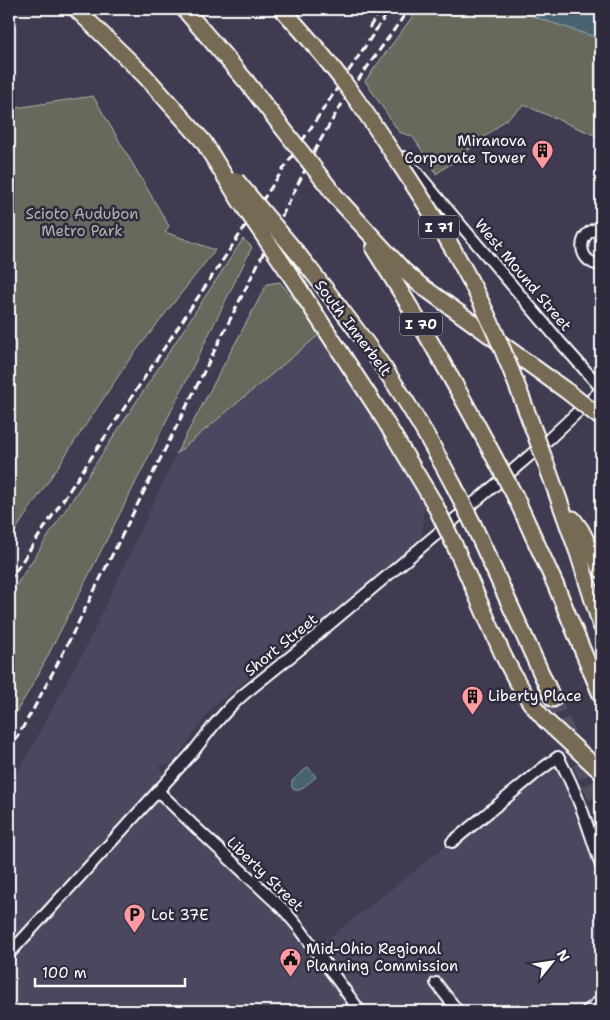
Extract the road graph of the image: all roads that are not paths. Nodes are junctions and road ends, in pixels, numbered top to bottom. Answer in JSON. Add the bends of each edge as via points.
{"nodes":[{"id":1,"x":76,"y":9,"type":"edge"},
{"id":2,"x":184,"y":9,"type":"edge"},
{"id":3,"x":282,"y":9,"type":"edge"},
{"id":4,"x":203,"y":141,"type":"junction"},
{"id":5,"x":404,"y":156,"type":"dead end"},
{"id":6,"x":338,"y":199,"type":"junction"},
{"id":7,"x":601,"y":228,"type":"edge"},
{"id":8,"x":601,"y":265,"type":"edge"},
{"id":9,"x":601,"y":389,"type":"edge"},
{"id":10,"x":601,"y":418,"type":"edge"},
{"id":11,"x":560,"y":502,"type":"junction"},
{"id":12,"x":601,"y":570,"type":"edge"},
{"id":13,"x":601,"y":626,"type":"edge"},
{"id":14,"x":601,"y":695,"type":"edge"},
{"id":15,"x":553,"y":700,"type":"tunnel mouth"},
{"id":16,"x":601,"y":772,"type":"edge"},
{"id":17,"x":158,"y":791,"type":"junction"},
{"id":18,"x":452,"y":842,"type":"dead end"},
{"id":19,"x":601,"y":865,"type":"edge"},
{"id":20,"x":9,"y":954,"type":"edge"},
{"id":21,"x":436,"y":982,"type":"dead end"},
{"id":22,"x":601,"y":1000,"type":"edge"},
{"id":23,"x":360,"y":1011,"type":"edge"},
{"id":24,"x":458,"y":1011,"type":"edge"},
{"id":25,"x":587,"y":1011,"type":"edge"}],
"edges":[{"from":1,"to":4,"type":"highway","name":"South Innerbelt","via":[[146,76]]},
{"from":2,"to":6,"type":"highway","number":"I 70","bridge":true,"via":[[246,81]]},
{"from":3,"to":11,"type":"highway","number":"I 71","bridge":true,"via":[[309,38],[378,131],[473,285],[514,376]]},
{"from":4,"to":15,"type":"highway","name":"South Innerbelt","bridge":true,"via":[[355,327],[425,432],[473,524]]},
{"from":4,"to":16,"type":"highway","bridge":true,"via":[[415,469],[453,542],[503,655],[530,702]]},
{"from":5,"to":9,"type":"street","name":"West Mound Street"},
{"from":6,"to":10,"type":"highway","bridge":true,"via":[[419,284]]},
{"from":6,"to":14,"type":"highway","number":"I 70","bridge":true,"via":[[403,293],[457,386],[515,496]]},
{"from":7,"to":8,"type":"street","via":[[589,232],[582,245],[586,259]]},
{"from":9,"to":17,"type":"street","name":"Short Street","via":[[512,470],[244,694],[214,724]]},
{"from":11,"to":12,"type":"highway","via":[[581,530]]},
{"from":11,"to":13,"type":"highway","number":"I 71"},
{"from":17,"to":20,"type":"street","name":"Short Street"},
{"from":17,"to":23,"type":"street","name":"Liberty Street","via":[[284,910]]},
{"from":18,"to":19,"type":"street","via":[[558,757],[583,813]]},
{"from":21,"to":24,"type":"street"},
{"from":22,"to":25,"type":"street"}]}
